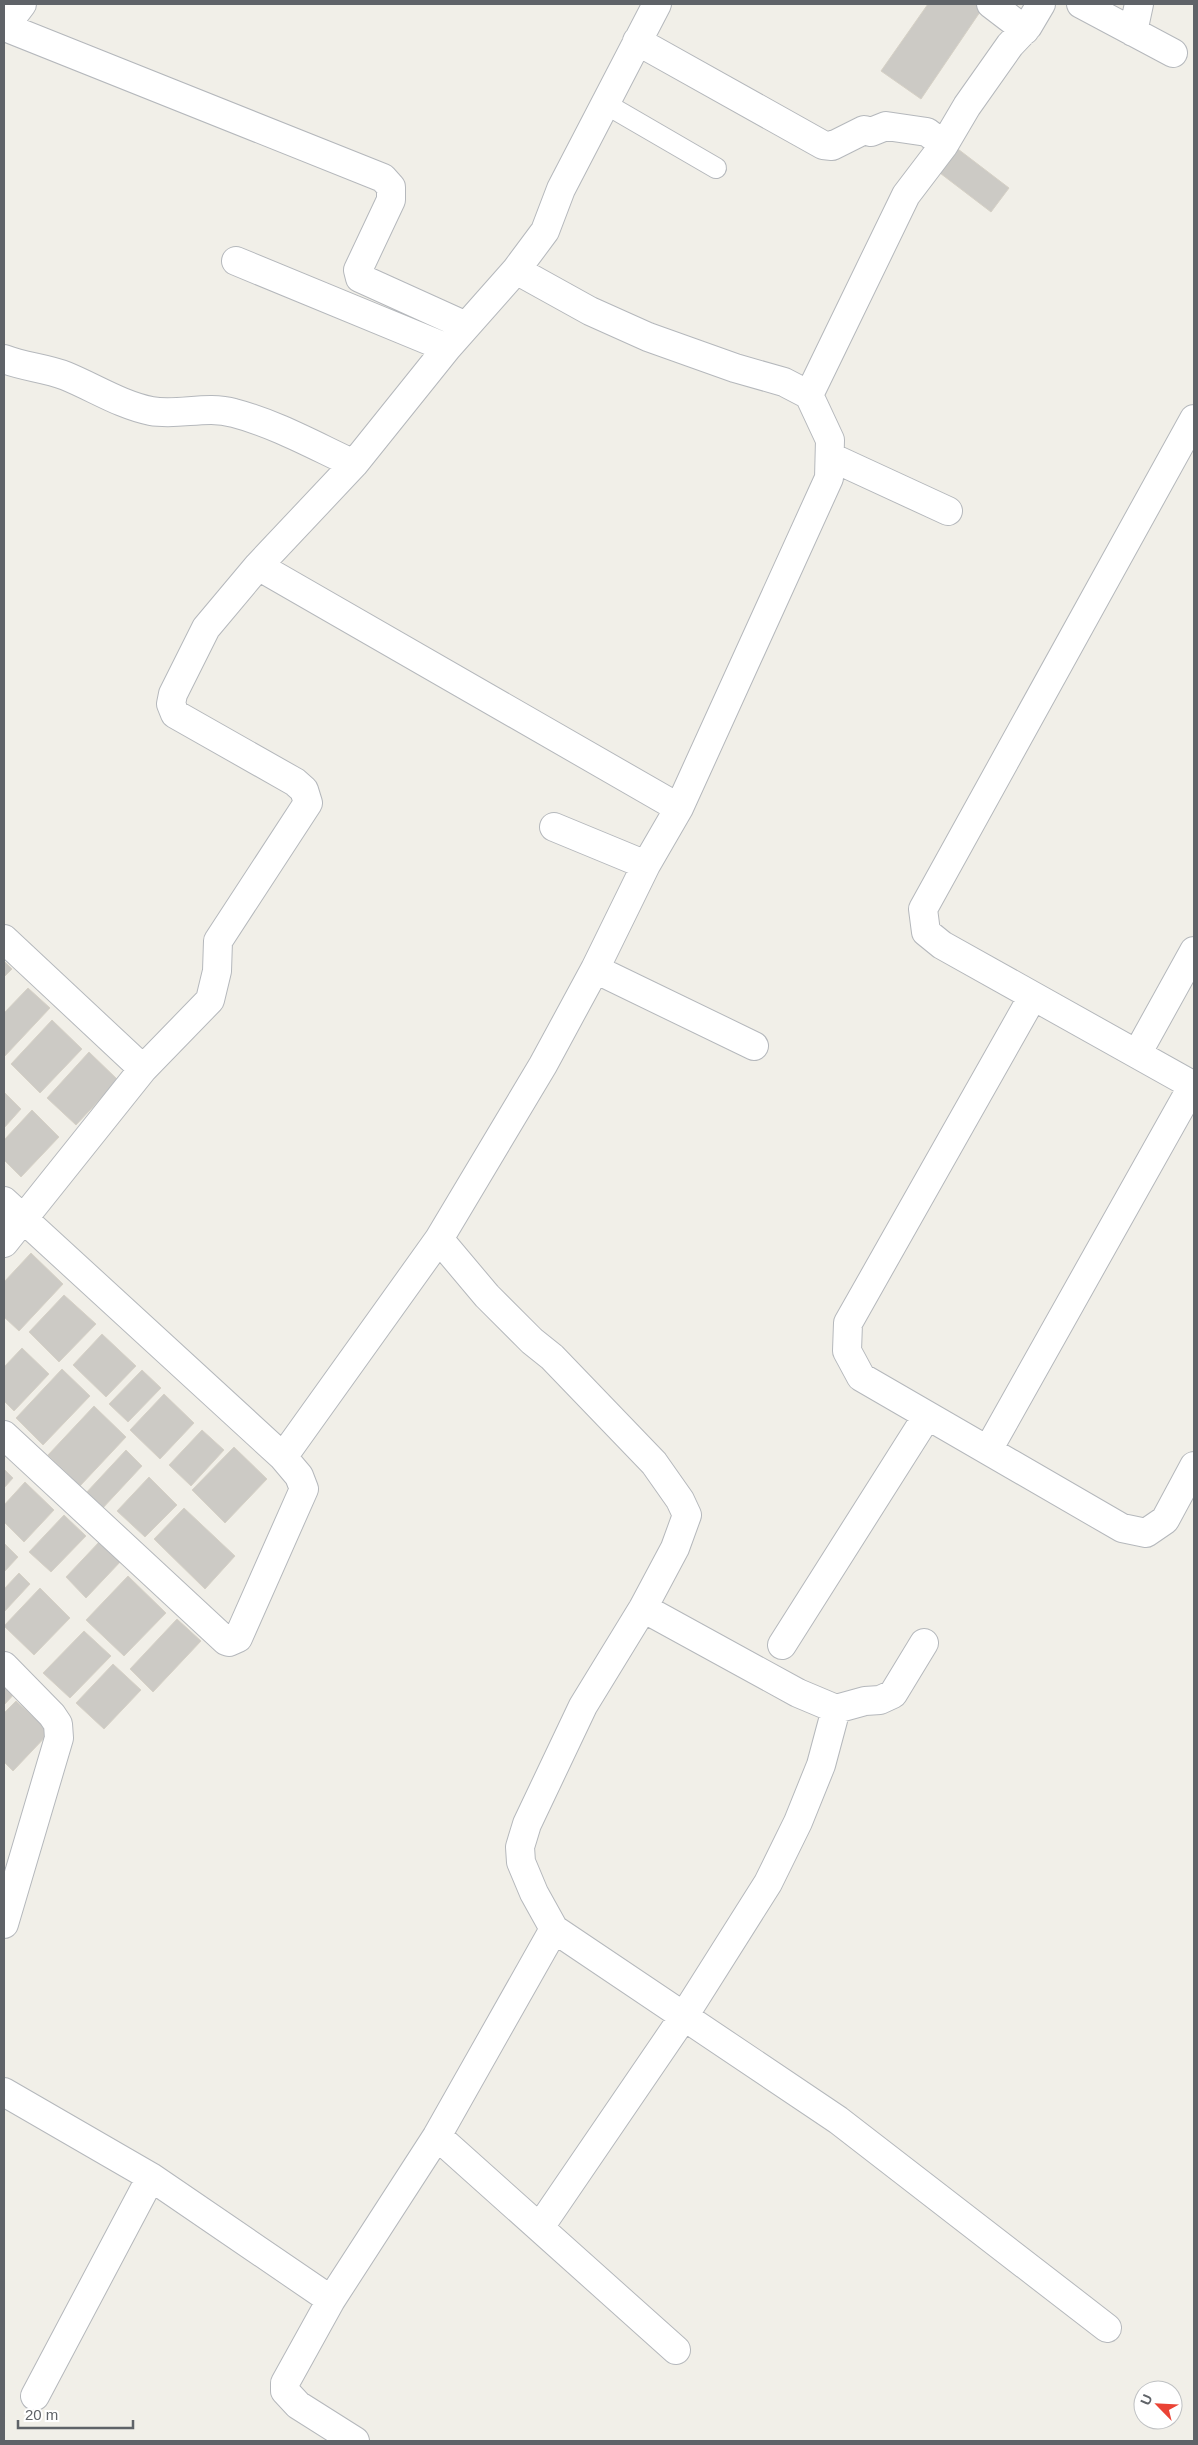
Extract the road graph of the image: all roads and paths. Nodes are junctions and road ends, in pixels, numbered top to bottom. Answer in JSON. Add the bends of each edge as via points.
{"nodes":[{"id":1,"x":22,"y":4,"type":"edge"},
{"id":2,"x":657,"y":4,"type":"edge"},
{"id":3,"x":992,"y":4,"type":"edge"},
{"id":4,"x":1041,"y":4,"type":"edge"},
{"id":5,"x":1081,"y":4,"type":"edge"},
{"id":6,"x":1139,"y":4,"type":"edge"},
{"id":7,"x":4,"y":28,"type":"edge"},
{"id":8,"x":1025,"y":30,"type":"junction"},
{"id":9,"x":1133,"y":32,"type":"junction"},
{"id":10,"x":637,"y":41,"type":"junction"},
{"id":11,"x":1173,"y":53,"type":"dead end"},
{"id":12,"x":604,"y":102,"type":"junction"},
{"id":13,"x":944,"y":145,"type":"junction"},
{"id":14,"x":716,"y":168,"type":"dead end"},
{"id":15,"x":236,"y":261,"type":"dead end"},
{"id":16,"x":516,"y":270,"type":"junction"},
{"id":17,"x":466,"y":326,"type":"junction"},
{"id":18,"x":447,"y":348,"type":"junction"},
{"id":19,"x":4,"y":359,"type":"edge"},
{"id":20,"x":809,"y":395,"type":"junction"},
{"id":21,"x":1194,"y":419,"type":"edge"},
{"id":22,"x":831,"y":457,"type":"junction"},
{"id":23,"x":354,"y":464,"type":"junction"},
{"id":24,"x":948,"y":512,"type":"dead end"},
{"id":25,"x":258,"y":566,"type":"junction"},
{"id":26,"x":679,"y":808,"type":"junction"},
{"id":27,"x":554,"y":827,"type":"dead end"},
{"id":28,"x":646,"y":865,"type":"junction"},
{"id":29,"x":4,"y":939,"type":"edge"},
{"id":30,"x":1194,"y":951,"type":"edge"},
{"id":31,"x":595,"y":968,"type":"junction"},
{"id":32,"x":1033,"y":996,"type":"junction"},
{"id":33,"x":754,"y":1046,"type":"dead end"},
{"id":34,"x":1137,"y":1054,"type":"junction"},
{"id":35,"x":143,"y":1069,"type":"junction"},
{"id":36,"x":1194,"y":1086,"type":"edge"},
{"id":37,"x":4,"y":1201,"type":"edge"},
{"id":38,"x":23,"y":1221,"type":"junction"},
{"id":39,"x":439,"y":1239,"type":"junction"},
{"id":40,"x":4,"y":1243,"type":"edge"},
{"id":41,"x":927,"y":1416,"type":"junction"},
{"id":42,"x":4,"y":1435,"type":"edge"},
{"id":43,"x":988,"y":1450,"type":"junction"},
{"id":44,"x":283,"y":1457,"type":"junction"},
{"id":45,"x":1194,"y":1466,"type":"edge"},
{"id":46,"x":643,"y":1608,"type":"junction"},
{"id":47,"x":924,"y":1643,"type":"dead end"},
{"id":48,"x":782,"y":1645,"type":"dead end"},
{"id":49,"x":4,"y":1666,"type":"edge"},
{"id":50,"x":836,"y":1709,"type":"junction"},
{"id":51,"x":11,"y":1872,"type":"edge"},
{"id":52,"x":4,"y":1924,"type":"edge"},
{"id":53,"x":554,"y":1929,"type":"junction"},
{"id":54,"x":684,"y":2016,"type":"junction"},
{"id":55,"x":4,"y":2092,"type":"edge"},
{"id":56,"x":437,"y":2136,"type":"junction"},
{"id":57,"x":151,"y":2177,"type":"junction"},
{"id":58,"x":540,"y":2227,"type":"junction"},
{"id":59,"x":331,"y":2300,"type":"junction"},
{"id":60,"x":1106,"y":2328,"type":"dead end"},
{"id":61,"x":676,"y":2350,"type":"dead end"},
{"id":62,"x":35,"y":2396,"type":"dead end"},
{"id":63,"x":355,"y":2441,"type":"edge"}],
"edges":[{"from":1,"to":7,"type":"street"},
{"from":2,"to":10,"type":"street"},
{"from":3,"to":8,"type":"street"},
{"from":4,"to":8,"type":"street"},
{"from":5,"to":9,"type":"street"},
{"from":6,"to":9,"type":"street"},
{"from":7,"to":17,"type":"street","via":[[384,178],[391,187],[391,200],[358,270],[360,278]]},
{"from":8,"to":13,"type":"street","via":[[1000,60]]},
{"from":9,"to":11,"type":"street"},
{"from":10,"to":12,"type":"street"},
{"from":10,"to":13,"type":"street","via":[[823,145],[832,146],[864,130],[871,132],[886,126],[927,132]]},
{"from":12,"to":14,"type":"lane"},
{"from":12,"to":16,"type":"street","via":[[561,189],[545,231]]},
{"from":13,"to":20,"type":"street","via":[[906,195]]},
{"from":15,"to":18,"type":"street"},
{"from":16,"to":17,"type":"street"},
{"from":16,"to":20,"type":"street","via":[[590,311],[648,337],[784,382]]},
{"from":17,"to":18,"type":"street"},
{"from":18,"to":23,"type":"street"},
{"from":19,"to":23,"type":"street","via":[[64,376],[128,405],[172,414],[214,409],[233,412]]},
{"from":20,"to":22,"type":"street","via":[[828,433]]},
{"from":21,"to":32,"type":"street","via":[[923,909],[926,932],[942,945]]},
{"from":22,"to":24,"type":"street"},
{"from":22,"to":26,"type":"street","via":[[829,478]]},
{"from":23,"to":25,"type":"street"},
{"from":25,"to":26,"type":"street"},
{"from":25,"to":35,"type":"street","via":[[206,628],[182,674],[172,704],[175,714],[295,782],[304,790],[308,803],[218,941],[217,971],[210,1000]]},
{"from":26,"to":28,"type":"street"},
{"from":27,"to":28,"type":"street"},
{"from":28,"to":31,"type":"street"},
{"from":29,"to":35,"type":"street"},
{"from":30,"to":34,"type":"street"},
{"from":31,"to":33,"type":"street"},
{"from":31,"to":39,"type":"street","via":[[543,1065]]},
{"from":32,"to":34,"type":"street"},
{"from":32,"to":41,"type":"street","via":[[848,1323],[847,1351],[861,1377]]},
{"from":34,"to":36,"type":"street"},
{"from":35,"to":38,"type":"street"},
{"from":36,"to":43,"type":"street"},
{"from":37,"to":38,"type":"street"},
{"from":38,"to":40,"type":"street"},
{"from":38,"to":44,"type":"street"},
{"from":39,"to":44,"type":"street"},
{"from":39,"to":46,"type":"street","via":[[487,1296],[532,1342],[552,1357],[654,1463],[685,1508],[686,1522]]},
{"from":41,"to":43,"type":"street"},
{"from":41,"to":48,"type":"street"},
{"from":42,"to":44,"type":"street","via":[[229,1642],[238,1638],[304,1489],[303,1482]]},
{"from":43,"to":45,"type":"street","via":[[1122,1528],[1146,1532],[1165,1520]]},
{"from":46,"to":50,"type":"street","via":[[798,1693]]},
{"from":46,"to":53,"type":"street","via":[[583,1706],[527,1824],[520,1847],[521,1862]]},
{"from":47,"to":50,"type":"street","via":[[893,1694]]},
{"from":49,"to":51,"type":"street","via":[[52,1715],[59,1730],[59,1738]]},
{"from":50,"to":54,"type":"street","via":[[821,1765],[768,1883]]},
{"from":51,"to":52,"type":"street"},
{"from":53,"to":54,"type":"street"},
{"from":53,"to":56,"type":"street"},
{"from":54,"to":58,"type":"street"},
{"from":54,"to":60,"type":"street","via":[[838,2120]]},
{"from":55,"to":57,"type":"street"},
{"from":56,"to":58,"type":"street"},
{"from":56,"to":59,"type":"street"},
{"from":57,"to":59,"type":"street"},
{"from":57,"to":62,"type":"street"},
{"from":58,"to":61,"type":"street"},
{"from":59,"to":63,"type":"street","via":[[285,2383],[285,2391],[298,2405]]}]}
